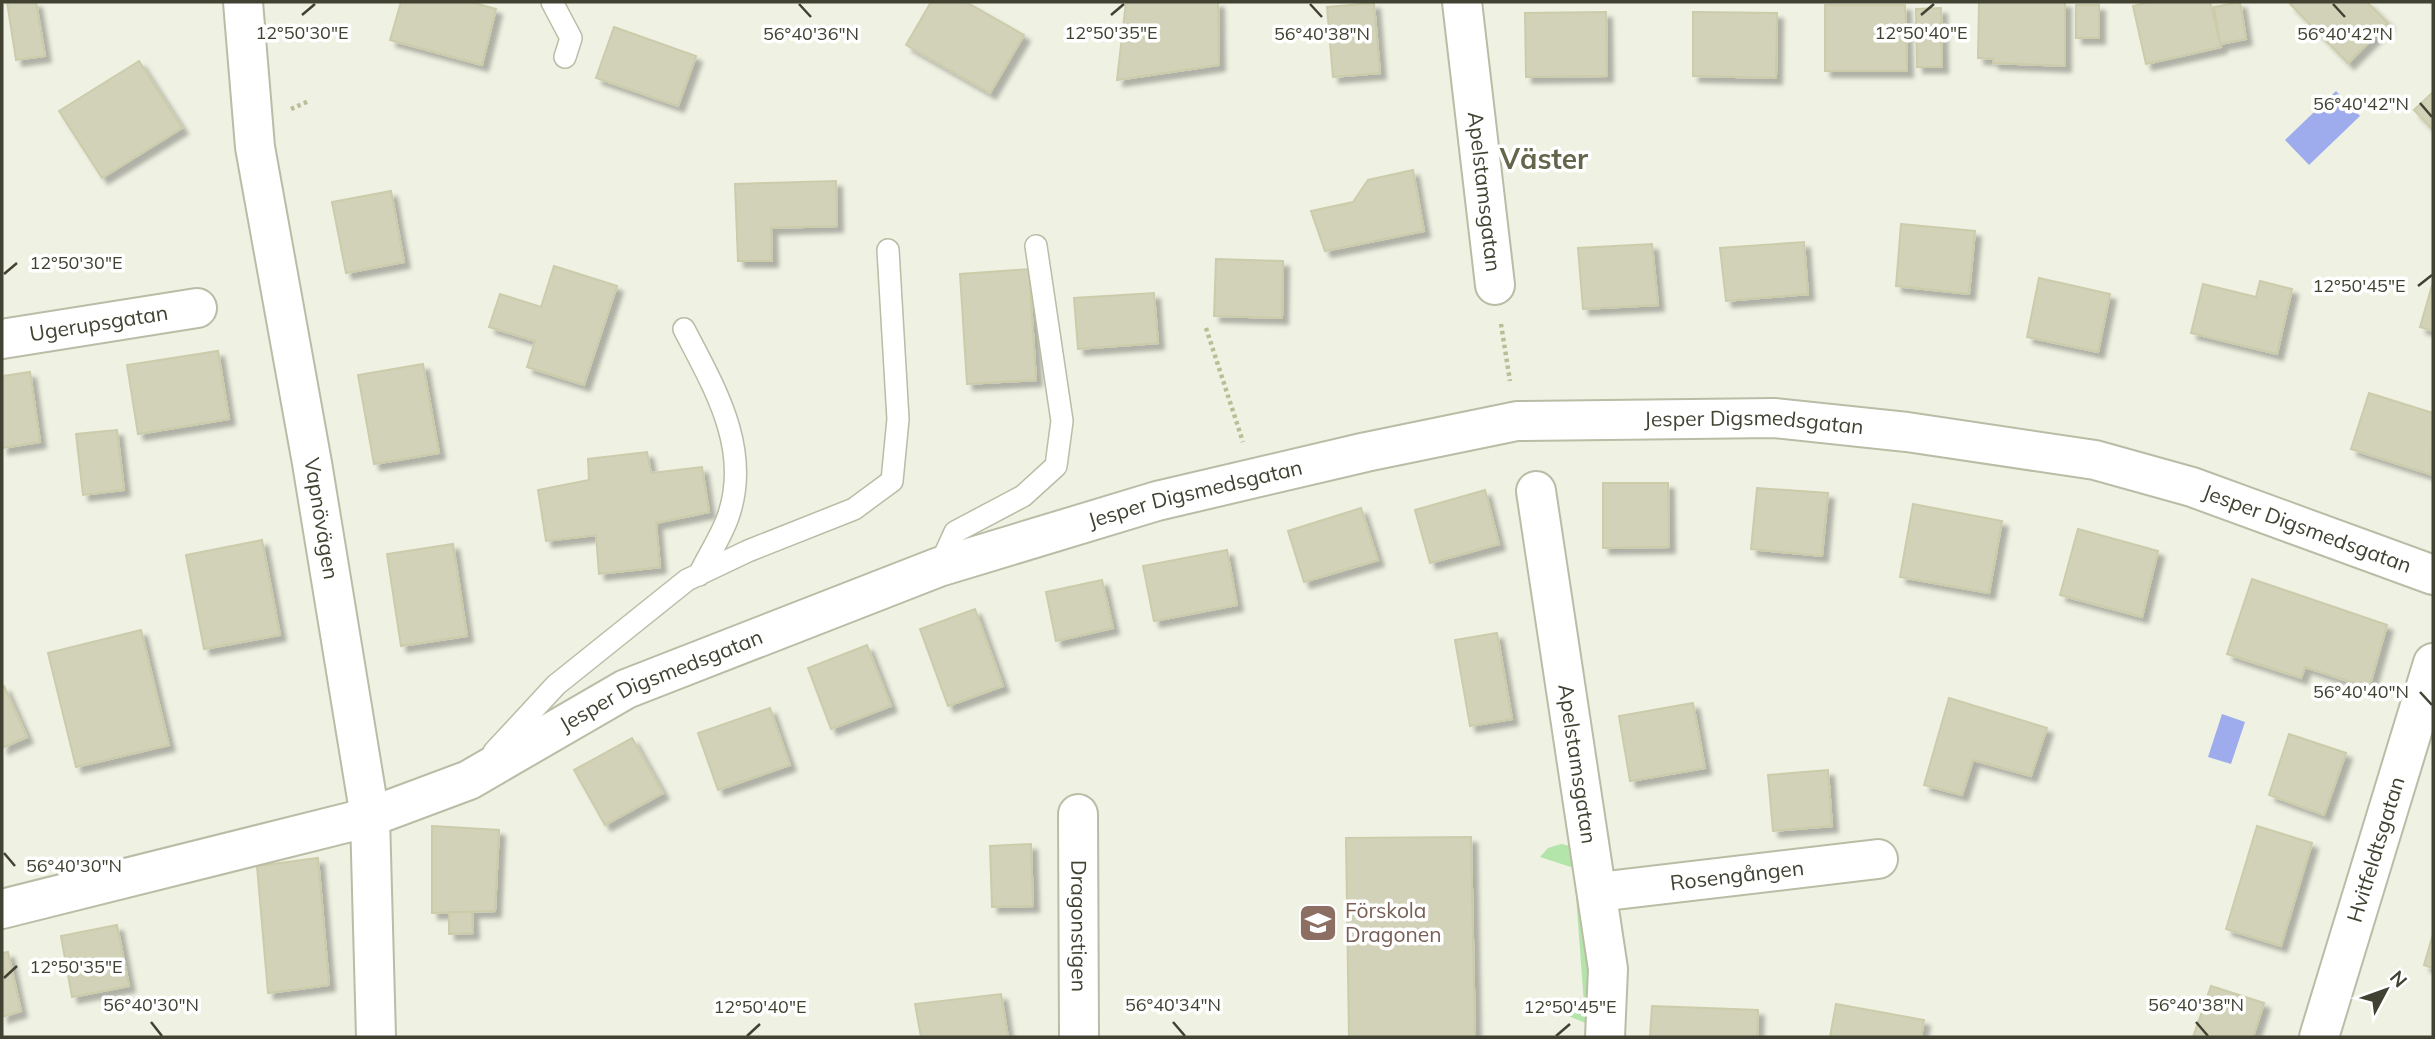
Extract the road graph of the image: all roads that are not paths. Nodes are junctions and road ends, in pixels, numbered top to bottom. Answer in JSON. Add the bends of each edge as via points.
{"nodes":[{"id":1,"x":243,"y":2,"type":"edge"},
{"id":2,"x":552,"y":2,"type":"edge"},
{"id":3,"x":1462,"y":2,"type":"edge"},
{"id":4,"x":565,"y":57,"type":"dead end"},
{"id":5,"x":1036,"y":246,"type":"dead end"},
{"id":6,"x":888,"y":250,"type":"dead end"},
{"id":7,"x":1494,"y":285,"type":"road end"},
{"id":8,"x":197,"y":308,"type":"dead end"},
{"id":9,"x":684,"y":329,"type":"dead end"},
{"id":10,"x":2,"y":339,"type":"edge"},
{"id":11,"x":1536,"y":491,"type":"dead end"},
{"id":12,"x":939,"y":567,"type":"junction"},
{"id":13,"x":699,"y":575,"type":"junction"},
{"id":14,"x":2433,"y":575,"type":"edge"},
{"id":15,"x":2433,"y":663,"type":"edge"},
{"id":16,"x":469,"y":780,"type":"junction"},
{"id":17,"x":1078,"y":814,"type":"dead end"},
{"id":18,"x":370,"y":817,"type":"junction"},
{"id":19,"x":1878,"y":859,"type":"dead end"},
{"id":20,"x":1598,"y":892,"type":"junction"},
{"id":21,"x":2,"y":909,"type":"edge"},
{"id":22,"x":376,"y":1037,"type":"edge"},
{"id":23,"x":1079,"y":1037,"type":"edge"},
{"id":24,"x":1605,"y":1037,"type":"edge"},
{"id":25,"x":2319,"y":1037,"type":"edge"}],
"edges":[{"from":1,"to":18,"type":"street","name":"Vapnövägen","via":[[255,147],[306,423]]},
{"from":2,"to":4,"type":"lane","via":[[570,38]]},
{"from":3,"to":7,"type":"street","name":"Apelstamsgatan"},
{"from":5,"to":12,"type":"lane","via":[[1062,421],[1056,466],[1023,495],[955,532]]},
{"from":6,"to":13,"type":"lane","via":[[898,419],[892,481],[854,509]]},
{"from":8,"to":10,"type":"street","name":"Ugerupsgatan"},
{"from":9,"to":13,"type":"lane","via":[[722,402],[737,458],[729,516]]},
{"from":11,"to":20,"type":"street","name":"Apelstamsgatan"},
{"from":12,"to":14,"type":"street","name":"Jesper Digsmedsgatan","via":[[1157,501],[1517,421],[1773,418],[2095,460],[2192,487]]},
{"from":12,"to":16,"type":"street","name":"Jesper Digsmedsgatan","via":[[626,689]]},
{"from":13,"to":16,"type":"lane","via":[[556,685]]},
{"from":15,"to":25,"type":"street","name":"Hvitfeldtsgatan"},
{"from":16,"to":18,"type":"street","name":"Jesper Digsmedsgatan"},
{"from":17,"to":23,"type":"street","name":"Dragonstigen"},
{"from":18,"to":21,"type":"street","name":"Jesper Digsmedsgatan"},
{"from":18,"to":22,"type":"street","name":"Vapnövägen"},
{"from":19,"to":20,"type":"street","name":"Rosengången"},
{"from":20,"to":24,"type":"street","name":"Apelstamsgatan","via":[[1608,969]]}]}
